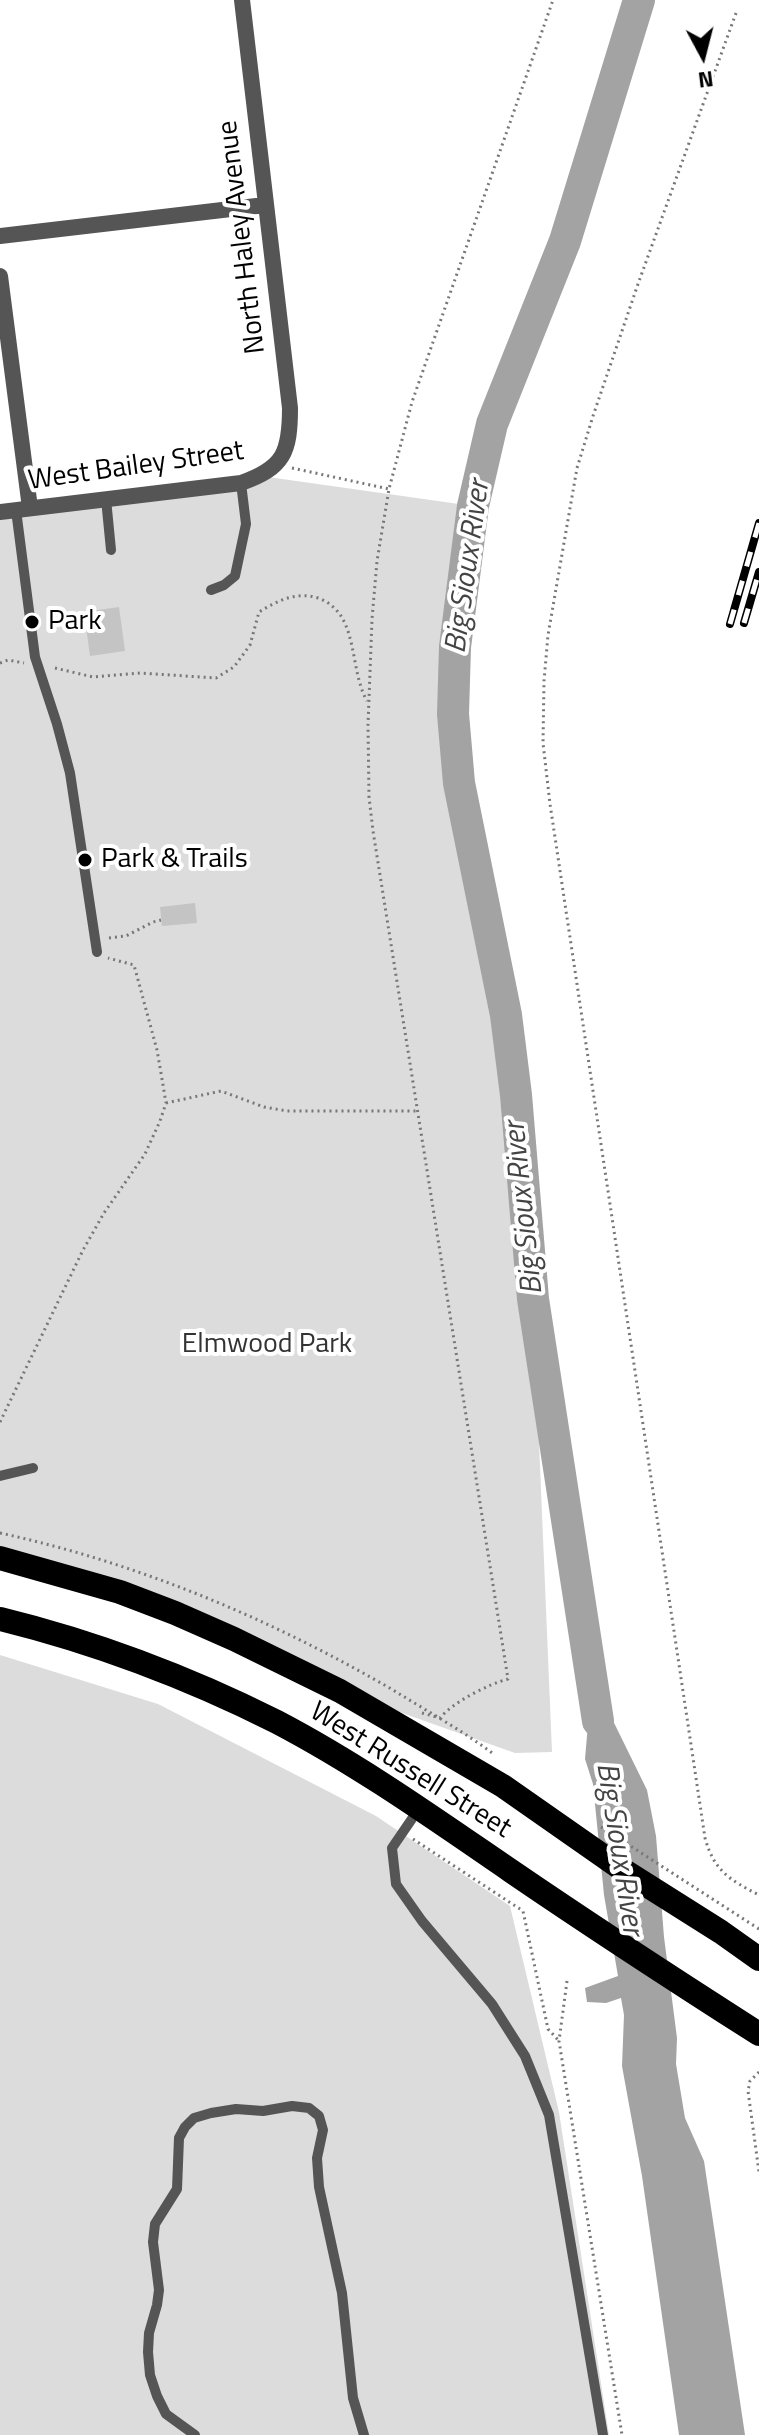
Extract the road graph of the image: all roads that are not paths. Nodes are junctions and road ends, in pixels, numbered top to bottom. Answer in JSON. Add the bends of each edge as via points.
{"nodes":[{"id":1,"x":242,"y":0,"type":"edge"},
{"id":2,"x":265,"y":205,"type":"junction"},
{"id":3,"x":0,"y":236,"type":"edge"},
{"id":4,"x":0,"y":276,"type":"edge"},
{"id":5,"x":277,"y":465,"type":"joint"},
{"id":6,"x":241,"y":483,"type":"junction"},
{"id":7,"x":106,"y":499,"type":"junction"},
{"id":8,"x":15,"y":510,"type":"edge"},
{"id":9,"x":111,"y":550,"type":"dead end"},
{"id":10,"x":211,"y":590,"type":"dead end"},
{"id":11,"x":97,"y":952,"type":"road end"},
{"id":12,"x":33,"y":1468,"type":"dead end"},
{"id":13,"x":0,"y":1476,"type":"edge"},
{"id":14,"x":0,"y":1558,"type":"edge"},
{"id":15,"x":0,"y":1619,"type":"edge"},
{"id":16,"x":419,"y":1808,"type":"junction"},
{"id":17,"x":759,"y":1959,"type":"edge"},
{"id":18,"x":759,"y":2034,"type":"edge"},
{"id":19,"x":195,"y":2435,"type":"edge"},
{"id":20,"x":364,"y":2435,"type":"edge"},
{"id":21,"x":603,"y":2435,"type":"edge"}],
"edges":[{"from":1,"to":2,"type":"street","name":"North Haley Avenue"},
{"from":2,"to":3,"type":"street"},
{"from":2,"to":5,"type":"street","name":"North Haley Avenue","via":[[290,408],[288,442]]},
{"from":4,"to":8,"type":"street"},
{"from":5,"to":6,"type":"street","name":"West Bailey Street"},
{"from":6,"to":7,"type":"street","name":"West Bailey Street"},
{"from":6,"to":10,"type":"lane","via":[[246,524],[235,576]]},
{"from":7,"to":8,"type":"street","name":"West Bailey Street"},
{"from":7,"to":9,"type":"lane"},
{"from":8,"to":11,"type":"lane","via":[[38,665],[70,773]]},
{"from":12,"to":13,"type":"lane"},
{"from":14,"to":17,"type":"highway","name":"West Russell Street","via":[[120,1592],[340,1691],[503,1786]]},
{"from":15,"to":16,"type":"highway","name":"West Russell Street","via":[[159,1668],[278,1723]]},
{"from":16,"to":18,"type":"highway","name":"West Russell Street"},
{"from":16,"to":21,"type":"lane","via":[[392,1848],[396,1884],[492,2004],[525,2056],[549,2115]]},
{"from":19,"to":20,"type":"lane","via":[[166,2414],[150,2375],[148,2352],[159,2290],[155,2224],[177,2189],[179,2138],[194,2118],[211,2113],[292,2106],[309,2108],[319,2116],[323,2130],[317,2158],[319,2187],[342,2293],[353,2398]]}]}
